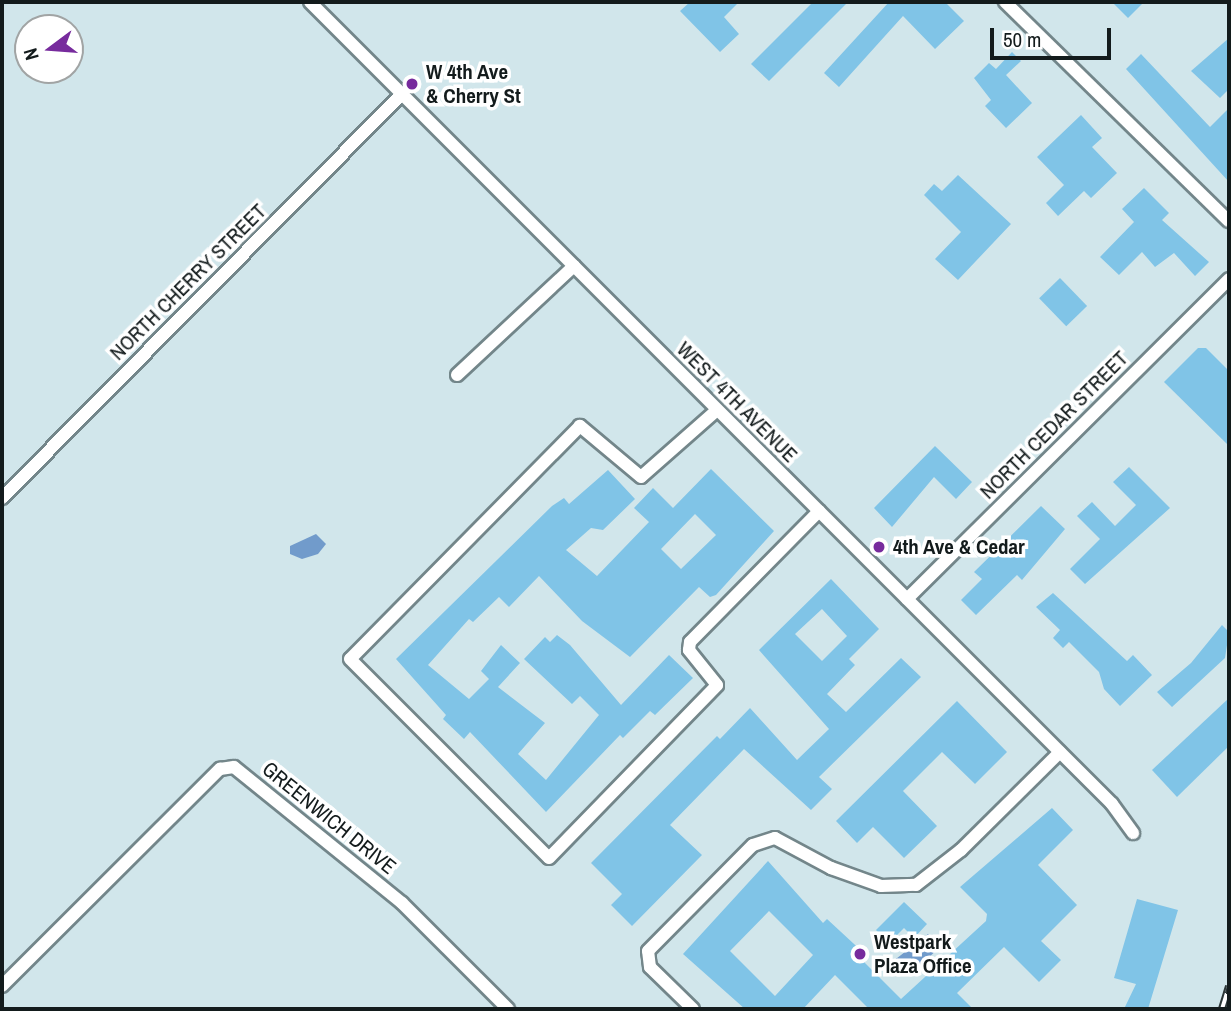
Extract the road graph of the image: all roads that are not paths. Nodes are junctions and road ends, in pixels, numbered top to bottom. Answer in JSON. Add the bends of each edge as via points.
{"nodes":[{"id":1,"x":310,"y":2,"type":"edge"},
{"id":2,"x":1005,"y":2,"type":"edge"},
{"id":3,"x":402,"y":94,"type":"junction"},
{"id":4,"x":1229,"y":221,"type":"edge"},
{"id":5,"x":575,"y":266,"type":"junction"},
{"id":6,"x":1229,"y":278,"type":"edge"},
{"id":7,"x":457,"y":375,"type":"dead end"},
{"id":8,"x":717,"y":410,"type":"junction"},
{"id":9,"x":2,"y":498,"type":"edge"},
{"id":10,"x":819,"y":512,"type":"junction"},
{"id":11,"x":907,"y":599,"type":"junction"},
{"id":12,"x":1060,"y":752,"type":"junction"},
{"id":13,"x":1133,"y":832,"type":"dead end"},
{"id":14,"x":2,"y":986,"type":"edge"},
{"id":15,"x":508,"y":1009,"type":"edge"},
{"id":16,"x":693,"y":1009,"type":"edge"}],
"edges":[{"from":1,"to":3,"type":"street","name":"WEST 4TH AVENUE"},
{"from":2,"to":4,"type":"street"},
{"from":3,"to":5,"type":"street","name":"WEST 4TH AVENUE"},
{"from":3,"to":9,"type":"street","name":"NORTH CHERRY STREET"},
{"from":5,"to":7,"type":"street"},
{"from":5,"to":8,"type":"street","name":"WEST 4TH AVENUE"},
{"from":6,"to":11,"type":"street","name":"NORTH CEDAR STREET"},
{"from":8,"to":10,"type":"street","name":"WEST 4TH AVENUE"},
{"from":8,"to":10,"type":"street","via":[[641,477],[580,426],[350,659],[549,858],[717,685],[689,650],[690,642]]},
{"from":10,"to":11,"type":"street","name":"WEST 4TH AVENUE"},
{"from":11,"to":12,"type":"street","name":"WEST 4TH AVENUE"},
{"from":12,"to":13,"type":"street","name":"WEST 4TH AVENUE"},
{"from":12,"to":16,"type":"street","via":[[961,850],[916,885],[868,881],[775,838],[753,845],[648,951],[650,967]]},
{"from":14,"to":15,"type":"street","name":"GREENWICH DRIVE","via":[[220,769],[234,767],[402,902]]}]}
